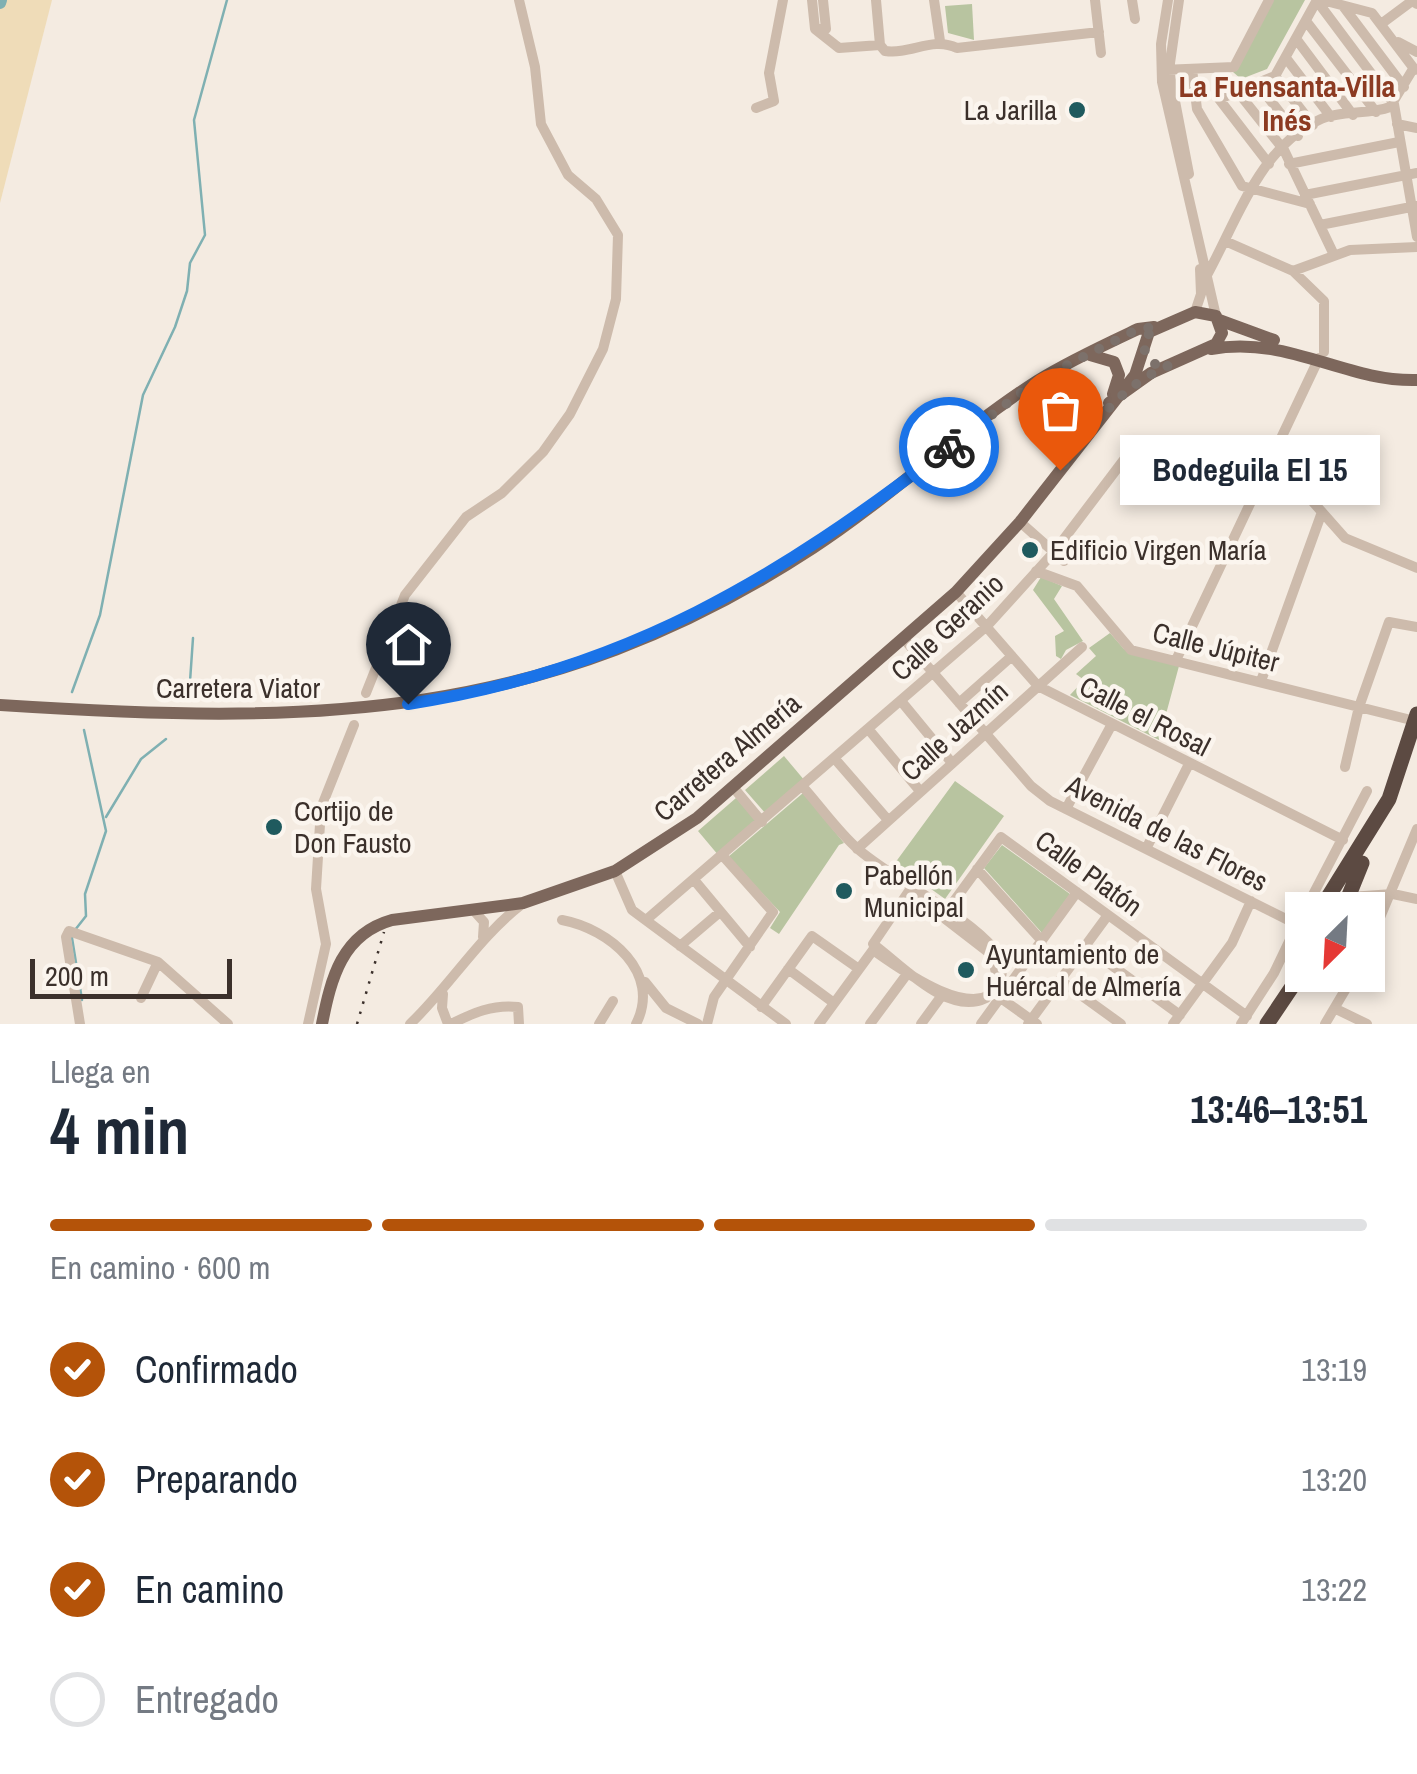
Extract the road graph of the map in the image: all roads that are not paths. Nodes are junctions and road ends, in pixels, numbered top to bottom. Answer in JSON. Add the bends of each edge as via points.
{"nodes":[{"id":1,"x":520,"y":0,"type":"edge"},
{"id":2,"x":782,"y":0,"type":"edge"},
{"id":3,"x":812,"y":0,"type":"edge"},
{"id":4,"x":823,"y":0,"type":"edge"},
{"id":5,"x":876,"y":0,"type":"edge"},
{"id":6,"x":934,"y":0,"type":"edge"},
{"id":7,"x":1096,"y":0,"type":"edge"},
{"id":8,"x":1132,"y":0,"type":"edge"},
{"id":9,"x":1173,"y":0,"type":"edge"},
{"id":10,"x":1270,"y":0,"type":"edge"},
{"id":11,"x":1319,"y":0,"type":"edge"},
{"id":12,"x":1415,"y":2,"type":"edge"},
{"id":13,"x":1343,"y":6,"type":"junction"},
{"id":14,"x":1135,"y":18,"type":"dead end"},
{"id":15,"x":1306,"y":20,"type":"junction"},
{"id":16,"x":1381,"y":24,"type":"junction"},
{"id":17,"x":815,"y":29,"type":"junction"},
{"id":18,"x":1098,"y":32,"type":"junction"},
{"id":19,"x":1296,"y":40,"type":"junction"},
{"id":20,"x":1393,"y":40,"type":"junction"},
{"id":21,"x":940,"y":41,"type":"junction"},
{"id":22,"x":883,"y":48,"type":"junction"},
{"id":23,"x":1417,"y":52,"type":"edge"},
{"id":24,"x":1101,"y":53,"type":"dead end"},
{"id":25,"x":1286,"y":58,"type":"junction"},
{"id":26,"x":1192,"y":69,"type":"junction"},
{"id":27,"x":1165,"y":70,"type":"junction"},
{"id":28,"x":1415,"y":70,"type":"edge"},
{"id":29,"x":1275,"y":76,"type":"junction"},
{"id":30,"x":1256,"y":83,"type":"junction"},
{"id":31,"x":1404,"y":87,"type":"junction"},
{"id":32,"x":1238,"y":91,"type":"junction"},
{"id":33,"x":1394,"y":104,"type":"junction"},
{"id":34,"x":756,"y":108,"type":"dead end"},
{"id":35,"x":1376,"y":112,"type":"junction"},
{"id":36,"x":1353,"y":116,"type":"junction"},
{"id":37,"x":1331,"y":117,"type":"junction"},
{"id":38,"x":1397,"y":124,"type":"junction"},
{"id":39,"x":1314,"y":125,"type":"junction"},
{"id":40,"x":1417,"y":128,"type":"edge"},
{"id":41,"x":1298,"y":136,"type":"junction"},
{"id":42,"x":1400,"y":142,"type":"junction"},
{"id":43,"x":1284,"y":150,"type":"junction"},
{"id":44,"x":1269,"y":164,"type":"junction"},
{"id":45,"x":1290,"y":164,"type":"junction"},
{"id":46,"x":1411,"y":174,"type":"edge"},
{"id":47,"x":1247,"y":190,"type":"junction"},
{"id":48,"x":1308,"y":200,"type":"junction"},
{"id":49,"x":1415,"y":206,"type":"edge"},
{"id":50,"x":1320,"y":225,"type":"junction"},
{"id":51,"x":1417,"y":237,"type":"edge"},
{"id":52,"x":1224,"y":243,"type":"junction"},
{"id":53,"x":1202,"y":245,"type":"junction"},
{"id":54,"x":1417,"y":247,"type":"edge"},
{"id":55,"x":1334,"y":255,"type":"junction"},
{"id":56,"x":1294,"y":271,"type":"junction"},
{"id":57,"x":1207,"y":275,"type":"junction"},
{"id":58,"x":1196,"y":312,"type":"junction"},
{"id":59,"x":1218,"y":318,"type":"junction"},
{"id":60,"x":1156,"y":327,"type":"junction"},
{"id":61,"x":1101,"y":347,"type":"junction"},
{"id":62,"x":1209,"y":349,"type":"junction"},
{"id":63,"x":1144,"y":352,"type":"junction"},
{"id":64,"x":1322,"y":355,"type":"junction"},
{"id":65,"x":1082,"y":356,"type":"junction"},
{"id":66,"x":1170,"y":365,"type":"junction"},
{"id":67,"x":1417,"y":371,"type":"edge"},
{"id":68,"x":1417,"y":380,"type":"edge"},
{"id":69,"x":1109,"y":403,"type":"junction"},
{"id":70,"x":1139,"y":448,"type":"dead end"},
{"id":71,"x":1274,"y":458,"type":"junction"},
{"id":72,"x":1322,"y":512,"type":"junction"},
{"id":73,"x":1020,"y":522,"type":"junction"},
{"id":74,"x":1054,"y":552,"type":"junction"},
{"id":75,"x":1064,"y":561,"type":"dead end"},
{"id":76,"x":1417,"y":568,"type":"edge"},
{"id":77,"x":1036,"y":572,"type":"junction"},
{"id":78,"x":956,"y":592,"type":"junction"},
{"id":79,"x":986,"y":626,"type":"junction"},
{"id":80,"x":1417,"y":627,"type":"edge"},
{"id":81,"x":904,"y":640,"type":"junction"},
{"id":82,"x":1082,"y":647,"type":"dead end"},
{"id":83,"x":1012,"y":656,"type":"junction"},
{"id":84,"x":1177,"y":658,"type":"junction"},
{"id":85,"x":933,"y":674,"type":"junction"},
{"id":86,"x":1261,"y":680,"type":"junction"},
{"id":87,"x":1038,"y":686,"type":"junction"},
{"id":88,"x":366,"y":693,"type":"dead end"},
{"id":89,"x":901,"y":702,"type":"junction"},
{"id":90,"x":959,"y":703,"type":"junction"},
{"id":91,"x":0,"y":705,"type":"edge"},
{"id":92,"x":1360,"y":706,"type":"junction"},
{"id":93,"x":1416,"y":718,"type":"edge"},
{"id":94,"x":1112,"y":724,"type":"junction"},
{"id":95,"x":354,"y":725,"type":"dead end"},
{"id":96,"x":869,"y":730,"type":"junction"},
{"id":97,"x":985,"y":732,"type":"junction"},
{"id":98,"x":1417,"y":742,"type":"edge"},
{"id":99,"x":834,"y":759,"type":"junction"},
{"id":100,"x":952,"y":763,"type":"junction"},
{"id":101,"x":1189,"y":764,"type":"junction"},
{"id":102,"x":1345,"y":767,"type":"dead end"},
{"id":103,"x":733,"y":787,"type":"junction"},
{"id":104,"x":803,"y":787,"type":"junction"},
{"id":105,"x":920,"y":791,"type":"junction"},
{"id":106,"x":1367,"y":791,"type":"dead end"},
{"id":107,"x":1066,"y":809,"type":"junction"},
{"id":108,"x":888,"y":820,"type":"junction"},
{"id":109,"x":762,"y":822,"type":"junction"},
{"id":110,"x":1372,"y":828,"type":"junction"},
{"id":111,"x":1417,"y":830,"type":"edge"},
{"id":112,"x":1343,"y":840,"type":"junction"},
{"id":113,"x":1147,"y":847,"type":"junction"},
{"id":114,"x":857,"y":849,"type":"junction"},
{"id":115,"x":723,"y":856,"type":"junction"},
{"id":116,"x":978,"y":869,"type":"junction"},
{"id":117,"x":615,"y":872,"type":"junction"},
{"id":118,"x":694,"y":881,"type":"junction"},
{"id":119,"x":1077,"y":892,"type":"junction"},
{"id":120,"x":1316,"y":892,"type":"edge"},
{"id":121,"x":1346,"y":892,"type":"edge"},
{"id":122,"x":1392,"y":894,"type":"junction"},
{"id":123,"x":1385,"y":896,"type":"edge"},
{"id":124,"x":1417,"y":900,"type":"edge"},
{"id":125,"x":1251,"y":901,"type":"junction"},
{"id":126,"x":523,"y":903,"type":"junction"},
{"id":127,"x":1385,"y":909,"type":"edge"},
{"id":128,"x":497,"y":910,"type":"junction"},
{"id":129,"x":475,"y":912,"type":"junction"},
{"id":130,"x":720,"y":912,"type":"junction"},
{"id":131,"x":946,"y":912,"type":"junction"},
{"id":132,"x":1285,"y":914,"type":"edge"},
{"id":133,"x":1108,"y":915,"type":"junction"},
{"id":134,"x":562,"y":920,"type":"dead end"},
{"id":135,"x":646,"y":920,"type":"junction"},
{"id":136,"x":494,"y":928,"type":"junction"},
{"id":137,"x":1042,"y":941,"type":"junction"},
{"id":138,"x":481,"y":943,"type":"junction"},
{"id":139,"x":680,"y":946,"type":"junction"},
{"id":140,"x":1085,"y":946,"type":"junction"},
{"id":141,"x":750,"y":947,"type":"junction"},
{"id":142,"x":1285,"y":952,"type":"edge"},
{"id":143,"x":158,"y":962,"type":"junction"},
{"id":144,"x":1002,"y":968,"type":"junction"},
{"id":145,"x":788,"y":969,"type":"junction"},
{"id":146,"x":859,"y":969,"type":"junction"},
{"id":147,"x":1021,"y":970,"type":"junction"},
{"id":148,"x":906,"y":974,"type":"junction"},
{"id":149,"x":643,"y":980,"type":"junction"},
{"id":150,"x":726,"y":980,"type":"junction"},
{"id":151,"x":1060,"y":980,"type":"junction"},
{"id":152,"x":1203,"y":984,"type":"junction"},
{"id":153,"x":1289,"y":992,"type":"edge"},
{"id":154,"x":1345,"y":992,"type":"edge"},
{"id":155,"x":444,"y":993,"type":"junction"},
{"id":156,"x":998,"y":995,"type":"junction"},
{"id":157,"x":141,"y":998,"type":"dead end"},
{"id":158,"x":940,"y":998,"type":"junction"},
{"id":159,"x":613,"y":1001,"type":"dead end"},
{"id":160,"x":834,"y":1003,"type":"junction"},
{"id":161,"x":978,"y":1004,"type":"junction"},
{"id":162,"x":762,"y":1008,"type":"junction"},
{"id":163,"x":1336,"y":1009,"type":"junction"},
{"id":164,"x":1177,"y":1019,"type":"edge"},
{"id":165,"x":1244,"y":1020,"type":"edge"},
{"id":166,"x":1032,"y":1022,"type":"edge"},
{"id":167,"x":80,"y":1024,"type":"edge"},
{"id":168,"x":228,"y":1024,"type":"edge"},
{"id":169,"x":308,"y":1024,"type":"edge"},
{"id":170,"x":322,"y":1024,"type":"edge"},
{"id":171,"x":410,"y":1024,"type":"edge"},
{"id":172,"x":449,"y":1024,"type":"edge"},
{"id":173,"x":519,"y":1024,"type":"edge"},
{"id":174,"x":599,"y":1024,"type":"edge"},
{"id":175,"x":636,"y":1024,"type":"edge"},
{"id":176,"x":698,"y":1024,"type":"edge"},
{"id":177,"x":706,"y":1024,"type":"edge"},
{"id":178,"x":786,"y":1024,"type":"edge"},
{"id":179,"x":819,"y":1024,"type":"edge"},
{"id":180,"x":870,"y":1024,"type":"edge"},
{"id":181,"x":921,"y":1024,"type":"edge"},
{"id":182,"x":981,"y":1024,"type":"edge"},
{"id":183,"x":1121,"y":1024,"type":"edge"},
{"id":184,"x":1267,"y":1024,"type":"edge"},
{"id":185,"x":1325,"y":1024,"type":"edge"},
{"id":186,"x":1367,"y":1024,"type":"edge"}],
"edges":[{"from":1,"to":88,"type":"street","via":[[541,124],[568,176],[596,199],[618,236],[616,299],[602,350],[570,414],[544,452],[466,518],[405,595]]},
{"from":2,"to":34,"type":"street","via":[[769,73],[774,101]]},
{"from":3,"to":17,"type":"street"},
{"from":4,"to":17,"type":"street","via":[[826,29]]},
{"from":5,"to":22,"type":"street"},
{"from":6,"to":21,"type":"street"},
{"from":7,"to":18,"type":"street"},
{"from":8,"to":14,"type":"street"},
{"from":9,"to":27,"type":"street"},
{"from":9,"to":27,"type":"street","via":[[1166,16]]},
{"from":10,"to":26,"type":"street","via":[[1234,67]]},
{"from":11,"to":13,"type":"street"},
{"from":11,"to":15,"type":"street"},
{"from":11,"to":33,"type":"street"},
{"from":12,"to":16,"type":"street"},
{"from":13,"to":16,"type":"street","via":[[1372,13]]},
{"from":13,"to":31,"type":"street"},
{"from":15,"to":19,"type":"street"},
{"from":15,"to":35,"type":"street"},
{"from":16,"to":20,"type":"street"},
{"from":17,"to":22,"type":"street","via":[[839,48]]},
{"from":18,"to":21,"type":"street","via":[[957,48]]},
{"from":18,"to":24,"type":"street"},
{"from":19,"to":25,"type":"street"},
{"from":19,"to":36,"type":"street"},
{"from":20,"to":23,"type":"street"},
{"from":20,"to":28,"type":"street"},
{"from":21,"to":22,"type":"street","via":[[897,52]]},
{"from":25,"to":29,"type":"street"},
{"from":25,"to":37,"type":"street"},
{"from":26,"to":27,"type":"street"},
{"from":26,"to":47,"type":"street","via":[[1197,109]]},
{"from":27,"to":53,"type":"street"},
{"from":28,"to":31,"type":"street"},
{"from":29,"to":30,"type":"street"},
{"from":29,"to":39,"type":"street"},
{"from":30,"to":32,"type":"street"},
{"from":30,"to":41,"type":"street"},
{"from":31,"to":33,"type":"street"},
{"from":32,"to":43,"type":"street"},
{"from":32,"to":44,"type":"street","via":[[1218,99]]},
{"from":33,"to":35,"type":"street"},
{"from":33,"to":38,"type":"street"},
{"from":35,"to":36,"type":"street"},
{"from":36,"to":37,"type":"street"},
{"from":37,"to":39,"type":"street"},
{"from":38,"to":40,"type":"street"},
{"from":38,"to":42,"type":"street"},
{"from":39,"to":41,"type":"street"},
{"from":41,"to":43,"type":"street"},
{"from":42,"to":45,"type":"street"},
{"from":42,"to":46,"type":"street"},
{"from":43,"to":44,"type":"street"},
{"from":43,"to":45,"type":"street"},
{"from":44,"to":47,"type":"street"},
{"from":45,"to":48,"type":"street"},
{"from":46,"to":48,"type":"street"},
{"from":46,"to":49,"type":"street"},
{"from":47,"to":48,"type":"street"},
{"from":47,"to":52,"type":"street"},
{"from":48,"to":50,"type":"street"},
{"from":49,"to":50,"type":"street"},
{"from":49,"to":51,"type":"street"},
{"from":50,"to":55,"type":"street"},
{"from":52,"to":53,"type":"street"},
{"from":52,"to":56,"type":"street"},
{"from":52,"to":57,"type":"street"},
{"from":53,"to":57,"type":"street"},
{"from":53,"to":58,"type":"street"},
{"from":54,"to":55,"type":"street"},
{"from":55,"to":56,"type":"street"},
{"from":56,"to":64,"type":"street","via":[[1326,304]]},
{"from":57,"to":59,"type":"street"},
{"from":58,"to":59,"type":"main road"},
{"from":58,"to":60,"type":"main road","name":"Carretera Viator"},
{"from":59,"to":62,"type":"main road","via":[[1221,337]]},
{"from":59,"to":64,"type":"main road"},
{"from":60,"to":61,"type":"main road","name":"Carretera Viator"},
{"from":60,"to":63,"type":"main road","name":"Carretera Almería","via":[[1146,336]]},
{"from":61,"to":63,"type":"main road","via":[[1122,341]]},
{"from":61,"to":65,"type":"main road","name":"Carretera Viator"},
{"from":62,"to":64,"type":"main road","via":[[1248,344]]},
{"from":62,"to":66,"type":"main road"},
{"from":63,"to":66,"type":"main road","via":[[1156,365]]},
{"from":63,"to":69,"type":"main road","name":"Carretera Almería","via":[[1135,375]]},
{"from":64,"to":67,"type":"main road","via":[[1392,372]]},
{"from":64,"to":68,"type":"main road","via":[[1395,380]]},
{"from":64,"to":71,"type":"street"},
{"from":65,"to":69,"type":"main road","via":[[1099,354],[1118,369]]},
{"from":65,"to":91,"type":"main road","name":"Carretera Viator","via":[[1038,380],[816,546],[755,584],[602,656],[478,692],[384,708],[242,716]]},
{"from":66,"to":69,"type":"main road"},
{"from":69,"to":73,"type":"main road","name":"Carretera Almería"},
{"from":70,"to":74,"type":"street","name":"Calle Geranio"},
{"from":71,"to":72,"type":"street"},
{"from":71,"to":84,"type":"street"},
{"from":72,"to":76,"type":"street","via":[[1345,538]]},
{"from":72,"to":86,"type":"street"},
{"from":73,"to":74,"type":"street"},
{"from":73,"to":78,"type":"main road","name":"Carretera Almería"},
{"from":74,"to":75,"type":"street"},
{"from":74,"to":77,"type":"street","name":"Calle Geranio"},
{"from":77,"to":79,"type":"street","name":"Calle Geranio"},
{"from":77,"to":84,"type":"street","name":"Calle Júpiter","via":[[1076,586],[1125,646]]},
{"from":78,"to":79,"type":"street","name":"Calle el Rosal"},
{"from":78,"to":81,"type":"main road","name":"Carretera Almería"},
{"from":79,"to":83,"type":"street","name":"Calle el Rosal"},
{"from":79,"to":85,"type":"street","name":"Calle Geranio"},
{"from":80,"to":92,"type":"street","via":[[1389,622]]},
{"from":81,"to":85,"type":"street","name":"Avenida de las Flores"},
{"from":81,"to":103,"type":"main road","name":"Carretera Almería"},
{"from":82,"to":87,"type":"street","name":"Calle Jazmín"},
{"from":83,"to":87,"type":"street","name":"Calle el Rosal"},
{"from":83,"to":90,"type":"street"},
{"from":84,"to":86,"type":"street","name":"Calle Júpiter"},
{"from":85,"to":89,"type":"street","name":"Calle Geranio"},
{"from":85,"to":90,"type":"street","name":"Avenida de las Flores"},
{"from":86,"to":92,"type":"street","name":"Calle Júpiter"},
{"from":87,"to":94,"type":"street","name":"Calle el Rosal"},
{"from":87,"to":97,"type":"street","name":"Calle Jazmín"},
{"from":89,"to":96,"type":"street","name":"Calle Geranio"},
{"from":89,"to":100,"type":"street"},
{"from":90,"to":97,"type":"street","name":"Avenida de las Flores"},
{"from":92,"to":93,"type":"street","name":"Calle Júpiter"},
{"from":92,"to":102,"type":"street"},
{"from":93,"to":110,"type":"highway"},
{"from":94,"to":101,"type":"street","name":"Calle el Rosal"},
{"from":94,"to":107,"type":"street"},
{"from":95,"to":169,"type":"street","via":[[321,808],[316,889],[326,944]]},
{"from":96,"to":99,"type":"street","name":"Calle Geranio"},
{"from":96,"to":105,"type":"street"},
{"from":97,"to":100,"type":"street","name":"Calle Jazmín"},
{"from":97,"to":107,"type":"street","name":"Avenida de las Flores","via":[[1032,786]]},
{"from":98,"to":121,"type":"highway","via":[[1400,794]]},
{"from":99,"to":104,"type":"street","name":"Calle Geranio"},
{"from":99,"to":108,"type":"street"},
{"from":100,"to":105,"type":"street","name":"Calle Jazmín"},
{"from":101,"to":112,"type":"street","name":"Calle el Rosal"},
{"from":101,"to":113,"type":"street"},
{"from":103,"to":109,"type":"street"},
{"from":103,"to":117,"type":"main road","name":"Carretera Almería"},
{"from":104,"to":109,"type":"street","name":"Calle Geranio"},
{"from":104,"to":114,"type":"street"},
{"from":105,"to":108,"type":"street","name":"Calle Jazmín"},
{"from":106,"to":112,"type":"street"},
{"from":107,"to":113,"type":"street","name":"Avenida de las Flores"},
{"from":108,"to":114,"type":"street","name":"Calle Jazmín"},
{"from":109,"to":115,"type":"street","name":"Calle Geranio"},
{"from":110,"to":112,"type":"street"},
{"from":110,"to":121,"type":"highway"},
{"from":111,"to":122,"type":"street"},
{"from":112,"to":120,"type":"street"},
{"from":113,"to":125,"type":"street","name":"Avenida de las Flores"},
{"from":114,"to":131,"type":"street"},
{"from":115,"to":118,"type":"street","name":"Calle Geranio"},
{"from":115,"to":141,"type":"street","via":[[772,912]]},
{"from":116,"to":119,"type":"street","name":"Calle Platón","via":[[1001,837]]},
{"from":116,"to":131,"type":"street"},
{"from":116,"to":137,"type":"street"},
{"from":117,"to":126,"type":"main road","name":"Carretera Almería"},
{"from":117,"to":135,"type":"street","via":[[632,910]]},
{"from":118,"to":130,"type":"street"},
{"from":118,"to":135,"type":"street","name":"Calle Geranio"},
{"from":119,"to":133,"type":"street","name":"Calle Platón"},
{"from":119,"to":137,"type":"street"},
{"from":122,"to":123,"type":"street"},
{"from":122,"to":124,"type":"street"},
{"from":122,"to":127,"type":"street"},
{"from":125,"to":132,"type":"street","name":"Avenida de las Flores"},
{"from":125,"to":152,"type":"street","via":[[1232,944]]},
{"from":126,"to":128,"type":"main road","name":"Carretera Almería"},
{"from":126,"to":136,"type":"street"},
{"from":128,"to":129,"type":"main road","name":"Carretera Almería"},
{"from":128,"to":136,"type":"street"},
{"from":128,"to":138,"type":"street"},
{"from":129,"to":138,"type":"street","via":[[484,922]]},
{"from":129,"to":170,"type":"main road","name":"Carretera Almería","via":[[392,920],[364,933],[339,960]]},
{"from":130,"to":139,"type":"street"},
{"from":130,"to":141,"type":"street"},
{"from":131,"to":144,"type":"street","via":[[991,946]]},
{"from":133,"to":140,"type":"street"},
{"from":133,"to":152,"type":"street","name":"Calle Platón"},
{"from":134,"to":149,"type":"street","via":[[595,928]]},
{"from":135,"to":139,"type":"street"},
{"from":136,"to":138,"type":"street"},
{"from":137,"to":147,"type":"street"},
{"from":138,"to":155,"type":"street"},
{"from":139,"to":150,"type":"street"},
{"from":140,"to":151,"type":"street"},
{"from":140,"to":164,"type":"street"},
{"from":141,"to":150,"type":"street"},
{"from":142,"to":165,"type":"street"},
{"from":143,"to":157,"type":"street"},
{"from":143,"to":167,"type":"street","via":[[70,931]]},
{"from":143,"to":168,"type":"street"},
{"from":144,"to":147,"type":"street","via":[[1010,975]]},
{"from":144,"to":156,"type":"street"},
{"from":145,"to":146,"type":"street","via":[[812,936]]},
{"from":145,"to":160,"type":"street"},
{"from":145,"to":162,"type":"street"},
{"from":146,"to":148,"type":"street","via":[[873,950]]},
{"from":146,"to":160,"type":"street"},
{"from":147,"to":156,"type":"street"},
{"from":148,"to":158,"type":"street"},
{"from":148,"to":180,"type":"street"},
{"from":149,"to":175,"type":"street"},
{"from":149,"to":176,"type":"street","via":[[666,1008]]},
{"from":150,"to":162,"type":"street"},
{"from":150,"to":177,"type":"street"},
{"from":151,"to":166,"type":"street"},
{"from":151,"to":183,"type":"street"},
{"from":152,"to":164,"type":"street"},
{"from":152,"to":165,"type":"street","name":"Calle Platón"},
{"from":153,"to":184,"type":"highway"},
{"from":154,"to":163,"type":"street"},
{"from":155,"to":171,"type":"street"},
{"from":155,"to":172,"type":"street"},
{"from":156,"to":161,"type":"street"},
{"from":156,"to":166,"type":"street"},
{"from":156,"to":182,"type":"street"},
{"from":158,"to":161,"type":"street","via":[[954,1006]]},
{"from":158,"to":181,"type":"street"},
{"from":159,"to":174,"type":"street"},
{"from":160,"to":179,"type":"street"},
{"from":161,"to":161,"type":"street","via":[[950,1001],[872,944],[909,891],[992,955],[997,978]]},
{"from":161,"to":182,"type":"street"},
{"from":162,"to":178,"type":"street"},
{"from":163,"to":185,"type":"street"},
{"from":163,"to":186,"type":"street"},
{"from":172,"to":173,"type":"street","via":[[508,1006],[518,1007]]}]}
